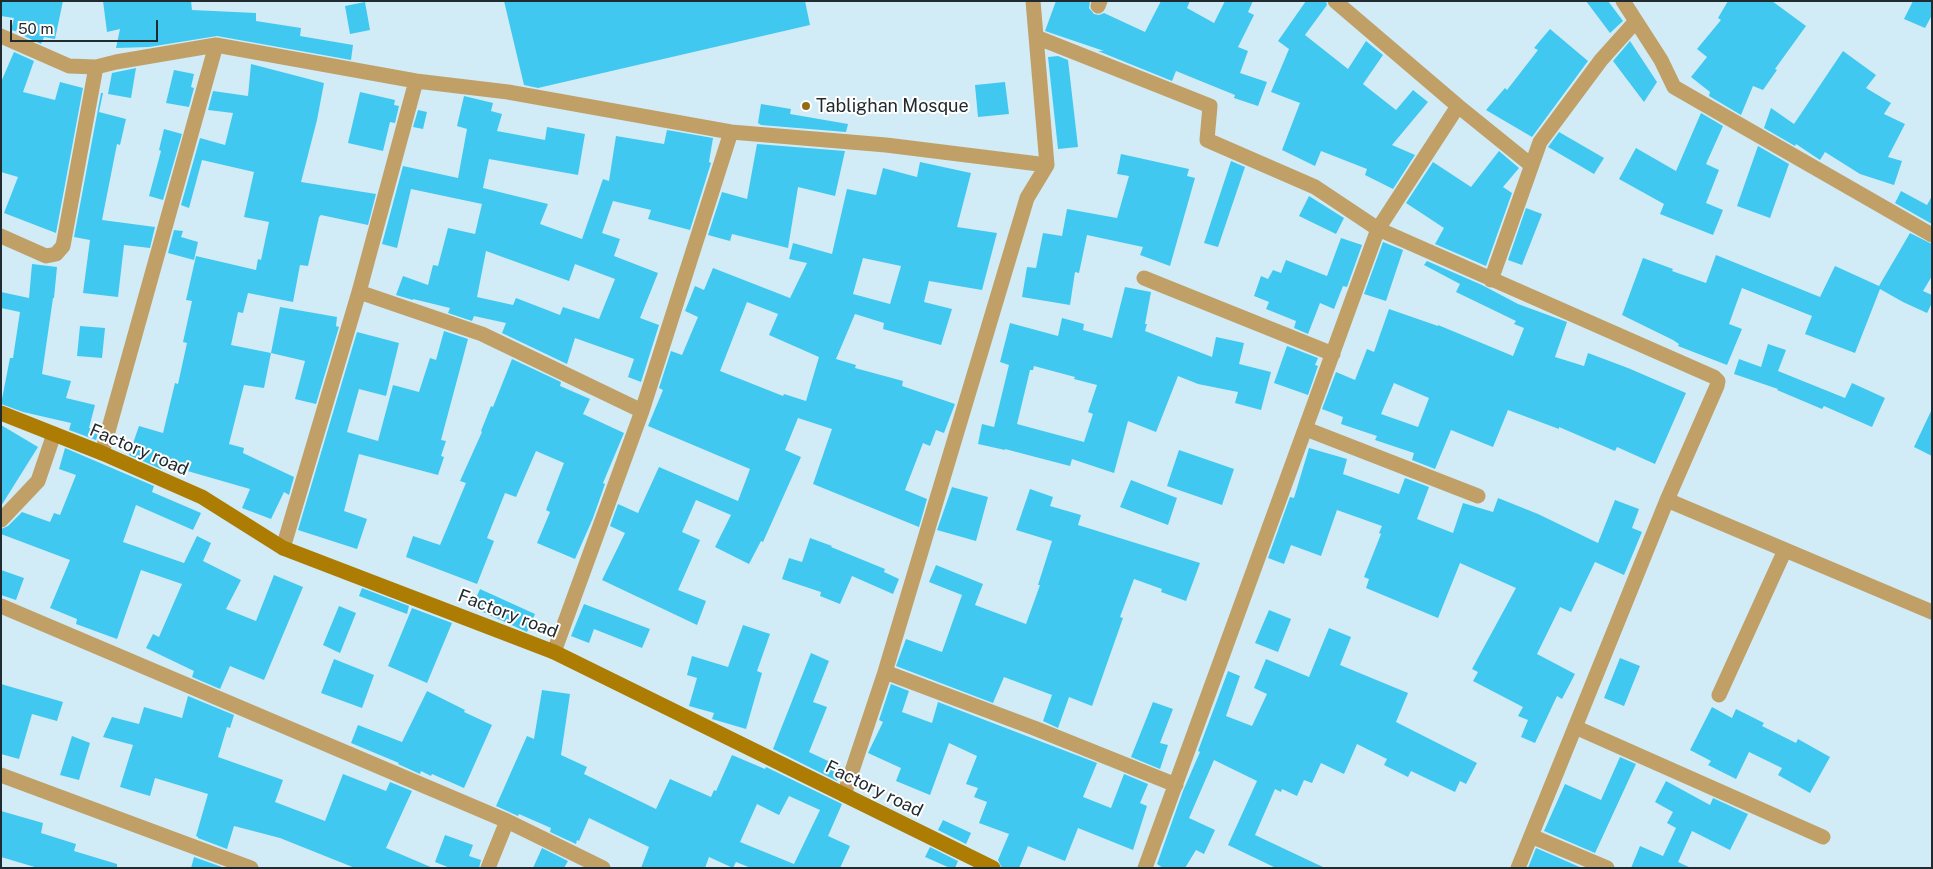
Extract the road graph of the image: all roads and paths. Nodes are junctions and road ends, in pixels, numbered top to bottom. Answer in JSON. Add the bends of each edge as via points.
{"nodes":[{"id":1,"x":1034,"y":1,"type":"edge"},
{"id":2,"x":1334,"y":1,"type":"edge"},
{"id":3,"x":1623,"y":1,"type":"edge"},
{"id":4,"x":1636,"y":21,"type":"junction"},
{"id":5,"x":1,"y":36,"type":"edge"},
{"id":6,"x":1036,"y":37,"type":"junction"},
{"id":7,"x":216,"y":45,"type":"junction"},
{"id":8,"x":96,"y":68,"type":"junction"},
{"id":9,"x":416,"y":81,"type":"junction"},
{"id":10,"x":1458,"y":106,"type":"junction"},
{"id":11,"x":731,"y":132,"type":"junction"},
{"id":12,"x":1532,"y":164,"type":"junction"},
{"id":13,"x":1047,"y":165,"type":"junction"},
{"id":14,"x":1378,"y":230,"type":"junction"},
{"id":15,"x":1932,"y":234,"type":"edge"},
{"id":16,"x":1,"y":236,"type":"edge"},
{"id":17,"x":1144,"y":278,"type":"dead end"},
{"id":18,"x":1491,"y":280,"type":"junction"},
{"id":19,"x":359,"y":292,"type":"junction"},
{"id":20,"x":1333,"y":354,"type":"junction"},
{"id":21,"x":642,"y":411,"type":"junction"},
{"id":22,"x":1,"y":413,"type":"edge"},
{"id":23,"x":1306,"y":429,"type":"junction"},
{"id":24,"x":54,"y":434,"type":"junction"},
{"id":25,"x":102,"y":453,"type":"junction"},
{"id":26,"x":1478,"y":496,"type":"dead end"},
{"id":27,"x":1667,"y":500,"type":"junction"},
{"id":28,"x":1,"y":520,"type":"edge"},
{"id":29,"x":283,"y":548,"type":"junction"},
{"id":30,"x":1785,"y":550,"type":"junction"},
{"id":31,"x":1,"y":606,"type":"edge"},
{"id":32,"x":1932,"y":612,"type":"edge"},
{"id":33,"x":554,"y":652,"type":"junction"},
{"id":34,"x":885,"y":672,"type":"junction"},
{"id":35,"x":1719,"y":695,"type":"dead end"},
{"id":36,"x":1575,"y":727,"type":"junction"},
{"id":37,"x":1,"y":775,"type":"edge"},
{"id":38,"x":1176,"y":785,"type":"junction"},
{"id":39,"x":844,"y":795,"type":"junction"},
{"id":40,"x":508,"y":821,"type":"junction"},
{"id":41,"x":1531,"y":836,"type":"junction"},
{"id":42,"x":1823,"y":838,"type":"dead end"},
{"id":43,"x":251,"y":868,"type":"edge"},
{"id":44,"x":488,"y":868,"type":"edge"},
{"id":45,"x":603,"y":868,"type":"edge"},
{"id":46,"x":993,"y":868,"type":"edge"},
{"id":47,"x":1145,"y":868,"type":"edge"},
{"id":48,"x":1518,"y":868,"type":"edge"},
{"id":49,"x":1606,"y":868,"type":"edge"}],
"edges":[{"from":1,"to":6,"type":"street"},
{"from":2,"to":10,"type":"street"},
{"from":3,"to":4,"type":"street"},
{"from":4,"to":12,"type":"street","via":[[1600,60],[1540,142]]},
{"from":4,"to":15,"type":"street","via":[[1674,87]]},
{"from":5,"to":8,"type":"street","via":[[69,66]]},
{"from":6,"to":13,"type":"street"},
{"from":6,"to":14,"type":"street","via":[[1210,106],[1207,140],[1315,188]]},
{"from":7,"to":8,"type":"street"},
{"from":7,"to":9,"type":"street"},
{"from":7,"to":25,"type":"street"},
{"from":8,"to":16,"type":"street","via":[[63,246],[56,254],[46,256]]},
{"from":9,"to":11,"type":"street","via":[[508,92]]},
{"from":9,"to":19,"type":"street"},
{"from":10,"to":12,"type":"street"},
{"from":10,"to":14,"type":"street"},
{"from":11,"to":13,"type":"street","via":[[886,145]]},
{"from":11,"to":21,"type":"street"},
{"from":12,"to":18,"type":"street"},
{"from":13,"to":34,"type":"street","via":[[1027,198]]},
{"from":14,"to":18,"type":"street"},
{"from":14,"to":20,"type":"street"},
{"from":17,"to":20,"type":"street"},
{"from":18,"to":27,"type":"street","via":[[1718,381]]},
{"from":19,"to":21,"type":"street","via":[[482,334]]},
{"from":19,"to":29,"type":"street"},
{"from":20,"to":23,"type":"street"},
{"from":21,"to":33,"type":"street"},
{"from":22,"to":24,"type":"street","name":"Factory road"},
{"from":23,"to":26,"type":"street"},
{"from":23,"to":38,"type":"street"},
{"from":24,"to":25,"type":"street","name":"Factory road"},
{"from":24,"to":28,"type":"street","via":[[38,481]]},
{"from":25,"to":29,"type":"street","name":"Factory road","via":[[202,497]]},
{"from":27,"to":30,"type":"street"},
{"from":27,"to":36,"type":"street"},
{"from":29,"to":33,"type":"street","name":"Factory road"},
{"from":30,"to":32,"type":"street"},
{"from":30,"to":35,"type":"street"},
{"from":31,"to":40,"type":"street"},
{"from":33,"to":39,"type":"street","name":"Factory road"},
{"from":34,"to":38,"type":"street"},
{"from":34,"to":39,"type":"street"},
{"from":36,"to":41,"type":"street"},
{"from":36,"to":42,"type":"street"},
{"from":37,"to":43,"type":"street"},
{"from":38,"to":47,"type":"street"},
{"from":39,"to":46,"type":"street","name":"Factory road"},
{"from":40,"to":44,"type":"street"},
{"from":40,"to":45,"type":"street"},
{"from":41,"to":48,"type":"street"},
{"from":41,"to":49,"type":"street"}]}
